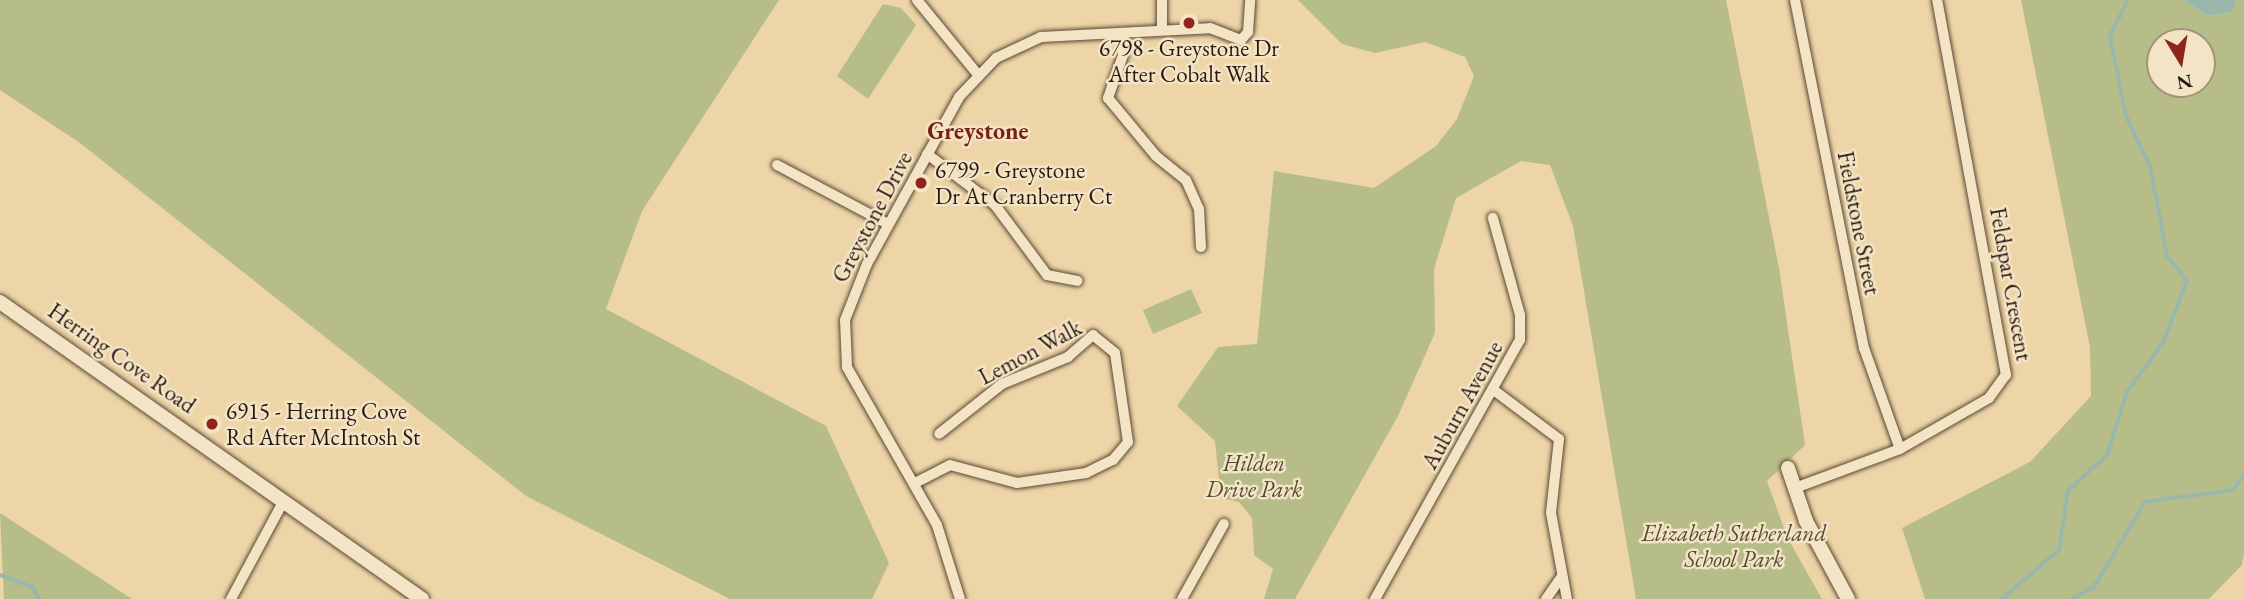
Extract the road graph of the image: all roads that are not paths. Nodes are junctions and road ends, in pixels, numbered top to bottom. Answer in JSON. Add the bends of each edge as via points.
{"nodes":[{"id":1,"x":917,"y":0,"type":"edge"},
{"id":2,"x":1162,"y":0,"type":"edge"},
{"id":3,"x":1250,"y":0,"type":"edge"},
{"id":4,"x":1798,"y":0,"type":"edge"},
{"id":5,"x":1937,"y":0,"type":"edge"},
{"id":6,"x":1162,"y":30,"type":"junction"},
{"id":7,"x":1123,"y":33,"type":"junction"},
{"id":8,"x":979,"y":76,"type":"junction"},
{"id":9,"x":927,"y":154,"type":"junction"},
{"id":10,"x":777,"y":165,"type":"dead end"},
{"id":11,"x":1493,"y":218,"type":"dead end"},
{"id":12,"x":888,"y":225,"type":"junction"},
{"id":13,"x":1201,"y":247,"type":"dead end"},
{"id":14,"x":1077,"y":281,"type":"dead end"},
{"id":15,"x":0,"y":302,"type":"edge"},
{"id":16,"x":1495,"y":391,"type":"junction"},
{"id":17,"x":939,"y":434,"type":"dead end"},
{"id":18,"x":1900,"y":449,"type":"junction"},
{"id":19,"x":1788,"y":468,"type":"dead end"},
{"id":20,"x":915,"y":483,"type":"junction"},
{"id":21,"x":1795,"y":488,"type":"junction"},
{"id":22,"x":284,"y":500,"type":"junction"},
{"id":23,"x":1224,"y":524,"type":"dead end"},
{"id":24,"x":1562,"y":576,"type":"junction"},
{"id":25,"x":412,"y":596,"type":"edge"},
{"id":26,"x":231,"y":599,"type":"edge"},
{"id":27,"x":960,"y":599,"type":"edge"},
{"id":28,"x":1182,"y":599,"type":"edge"},
{"id":29,"x":1375,"y":599,"type":"edge"},
{"id":30,"x":1546,"y":599,"type":"edge"},
{"id":31,"x":1567,"y":599,"type":"edge"},
{"id":32,"x":1848,"y":599,"type":"edge"}],
"edges":[{"from":1,"to":8,"type":"street"},
{"from":2,"to":6,"type":"street"},
{"from":3,"to":6,"type":"street","name":"Greystone Drive","via":[[1248,32],[1241,40],[1210,29]]},
{"from":4,"to":18,"type":"street","name":"Fieldstone Street","via":[[1864,348]]},
{"from":5,"to":18,"type":"street","name":"Feldspar Crescent","via":[[2008,369],[1989,398]]},
{"from":6,"to":7,"type":"street","name":"Greystone Drive"},
{"from":7,"to":8,"type":"street","name":"Greystone Drive","via":[[1041,37],[996,58]]},
{"from":7,"to":13,"type":"street","via":[[1123,55],[1108,98],[1156,156],[1186,180],[1199,209]]},
{"from":8,"to":9,"type":"street","name":"Greystone Drive","via":[[959,97]]},
{"from":9,"to":12,"type":"street","name":"Greystone Drive"},
{"from":9,"to":14,"type":"street","via":[[995,205],[1047,275]]},
{"from":10,"to":12,"type":"street"},
{"from":11,"to":16,"type":"street","name":"Auburn Avenue","via":[[1522,326]]},
{"from":12,"to":20,"type":"street","name":"Greystone Drive","via":[[851,298],[843,345],[856,386]]},
{"from":15,"to":22,"type":"main road","name":"Herring Cove Road"},
{"from":16,"to":24,"type":"street","via":[[1559,439],[1550,500]]},
{"from":16,"to":29,"type":"street","name":"Auburn Avenue"},
{"from":17,"to":20,"type":"street","name":"Lemon Walk","via":[[1002,384],[1068,358],[1093,335],[1115,353],[1128,442],[1113,460],[1086,473],[1017,483],[950,465]]},
{"from":18,"to":21,"type":"street","name":"Feldspar Crescent"},
{"from":19,"to":21,"type":"main road"},
{"from":20,"to":27,"type":"street","name":"Greystone Drive","via":[[951,556]]},
{"from":21,"to":32,"type":"main road"},
{"from":22,"to":25,"type":"main road","name":"Herring Cove Road"},
{"from":22,"to":26,"type":"street"},
{"from":23,"to":28,"type":"street"},
{"from":24,"to":30,"type":"street"},
{"from":24,"to":31,"type":"street"}]}
